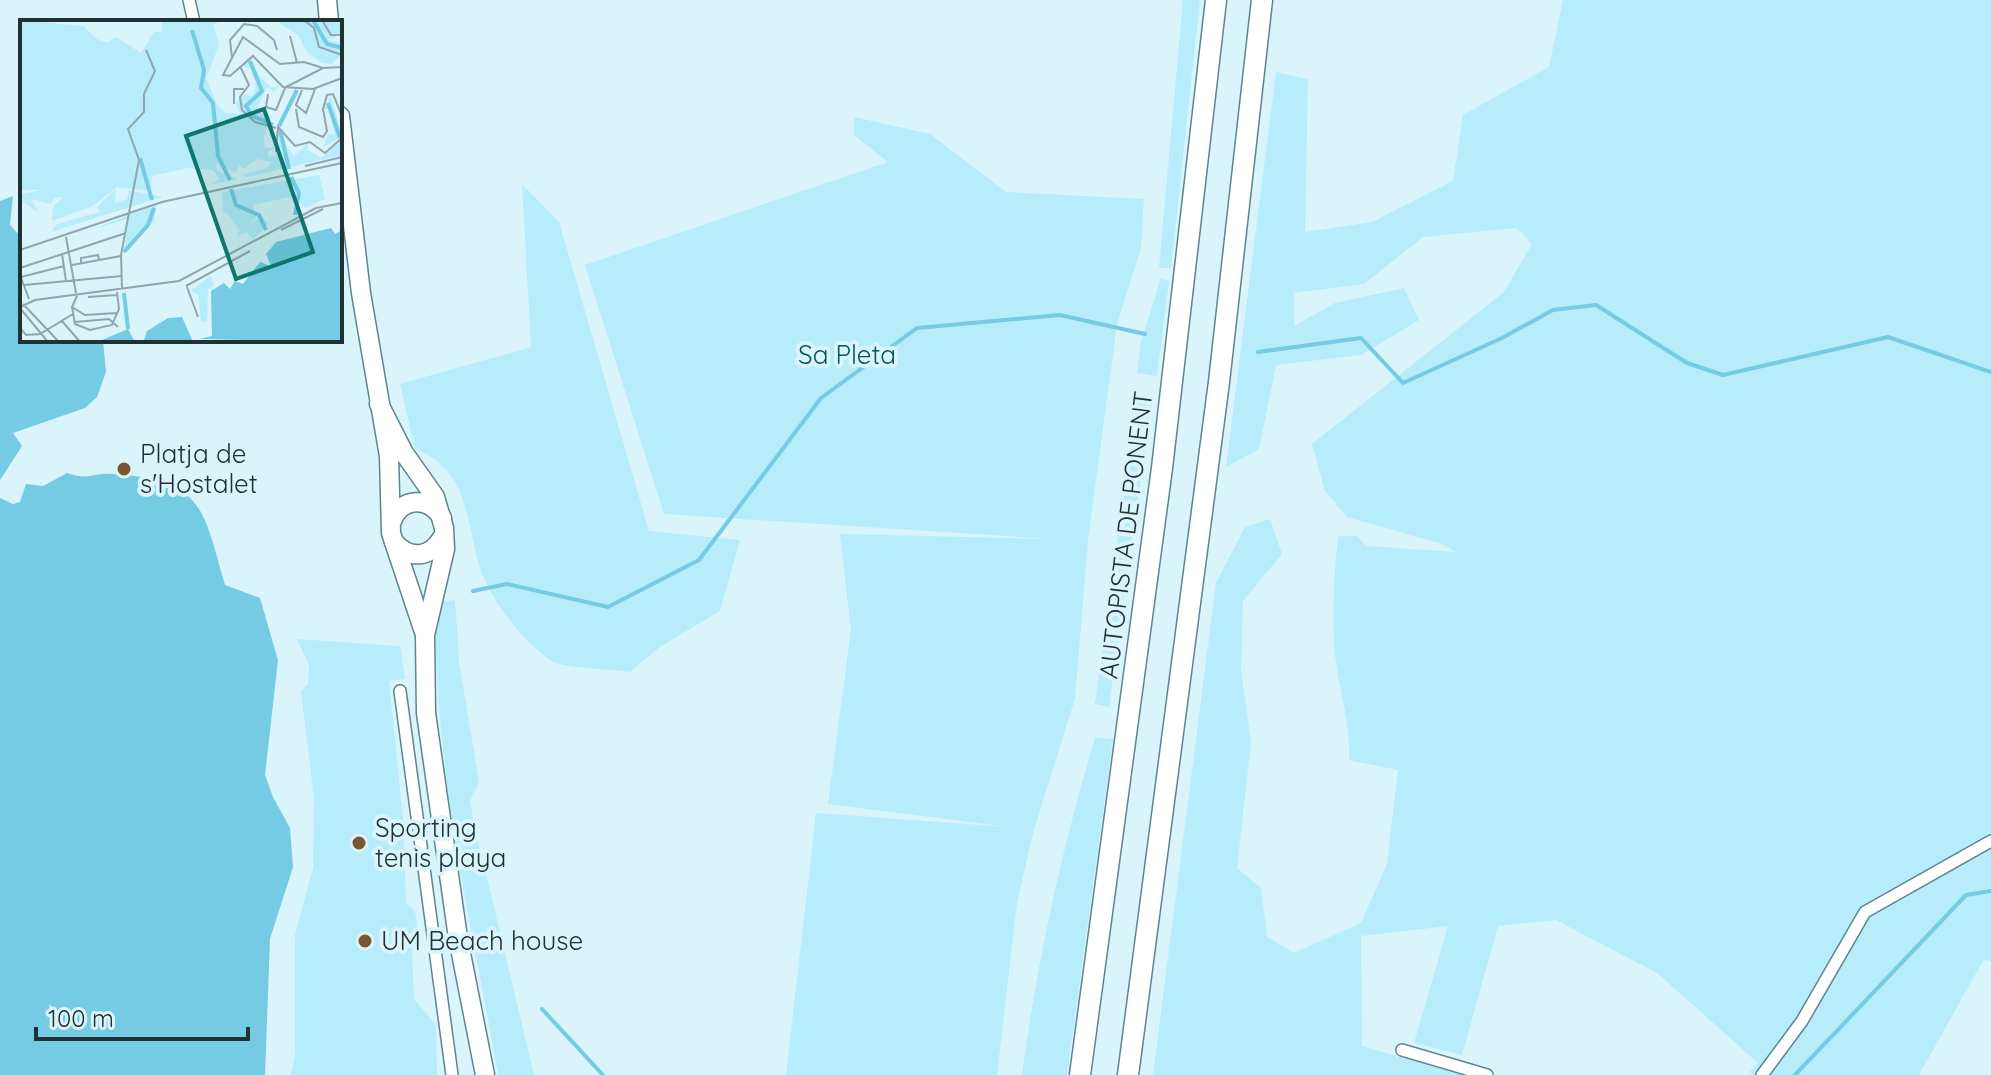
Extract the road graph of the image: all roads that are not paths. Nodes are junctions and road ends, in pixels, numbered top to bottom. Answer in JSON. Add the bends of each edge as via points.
{"nodes":[{"id":1,"x":189,"y":0,"type":"edge"},
{"id":2,"x":327,"y":0,"type":"edge"},
{"id":3,"x":1216,"y":0,"type":"edge"},
{"id":4,"x":1262,"y":0,"type":"edge"},
{"id":5,"x":194,"y":20,"type":"edge"},
{"id":6,"x":329,"y":20,"type":"edge"},
{"id":7,"x":342,"y":131,"type":"edge"},
{"id":8,"x":379,"y":404,"type":"junction"},
{"id":9,"x":442,"y":518,"type":"junction"},
{"id":10,"x":392,"y":533,"type":"junction"},
{"id":11,"x":442,"y":538,"type":"junction"},
{"id":12,"x":425,"y":635,"type":"junction"},
{"id":13,"x":400,"y":691,"type":"dead end"},
{"id":14,"x":1991,"y":841,"type":"edge"},
{"id":15,"x":1402,"y":1050,"type":"dead end"},
{"id":16,"x":452,"y":1075,"type":"edge"},
{"id":17,"x":485,"y":1075,"type":"edge"},
{"id":18,"x":1080,"y":1075,"type":"edge"},
{"id":19,"x":1128,"y":1075,"type":"edge"},
{"id":20,"x":1487,"y":1075,"type":"edge"},
{"id":21,"x":1762,"y":1075,"type":"edge"}],
"edges":[{"from":1,"to":5,"type":"street"},
{"from":2,"to":6,"type":"main road"},
{"from":3,"to":18,"type":"highway","name":"AUTOPISTA DE PONENT","via":[[1160,482]]},
{"from":4,"to":19,"type":"highway","via":[[1221,369]]},
{"from":7,"to":8,"type":"main road"},
{"from":8,"to":9,"type":"main road","via":[[404,453],[428,482]]},
{"from":8,"to":10,"type":"main road","via":[[390,465]]},
{"from":9,"to":10,"type":"main road","via":[[431,505],[414,501],[399,509]]},
{"from":9,"to":11,"type":"main road"},
{"from":10,"to":11,"type":"main road","via":[[409,554],[437,547]]},
{"from":10,"to":12,"type":"main road"},
{"from":11,"to":12,"type":"main road","via":[[445,549]]},
{"from":12,"to":17,"type":"main road","via":[[426,713],[458,938]]},
{"from":13,"to":16,"type":"street"},
{"from":14,"to":21,"type":"street","via":[[1865,912],[1802,1021]]},
{"from":15,"to":20,"type":"street"}]}
